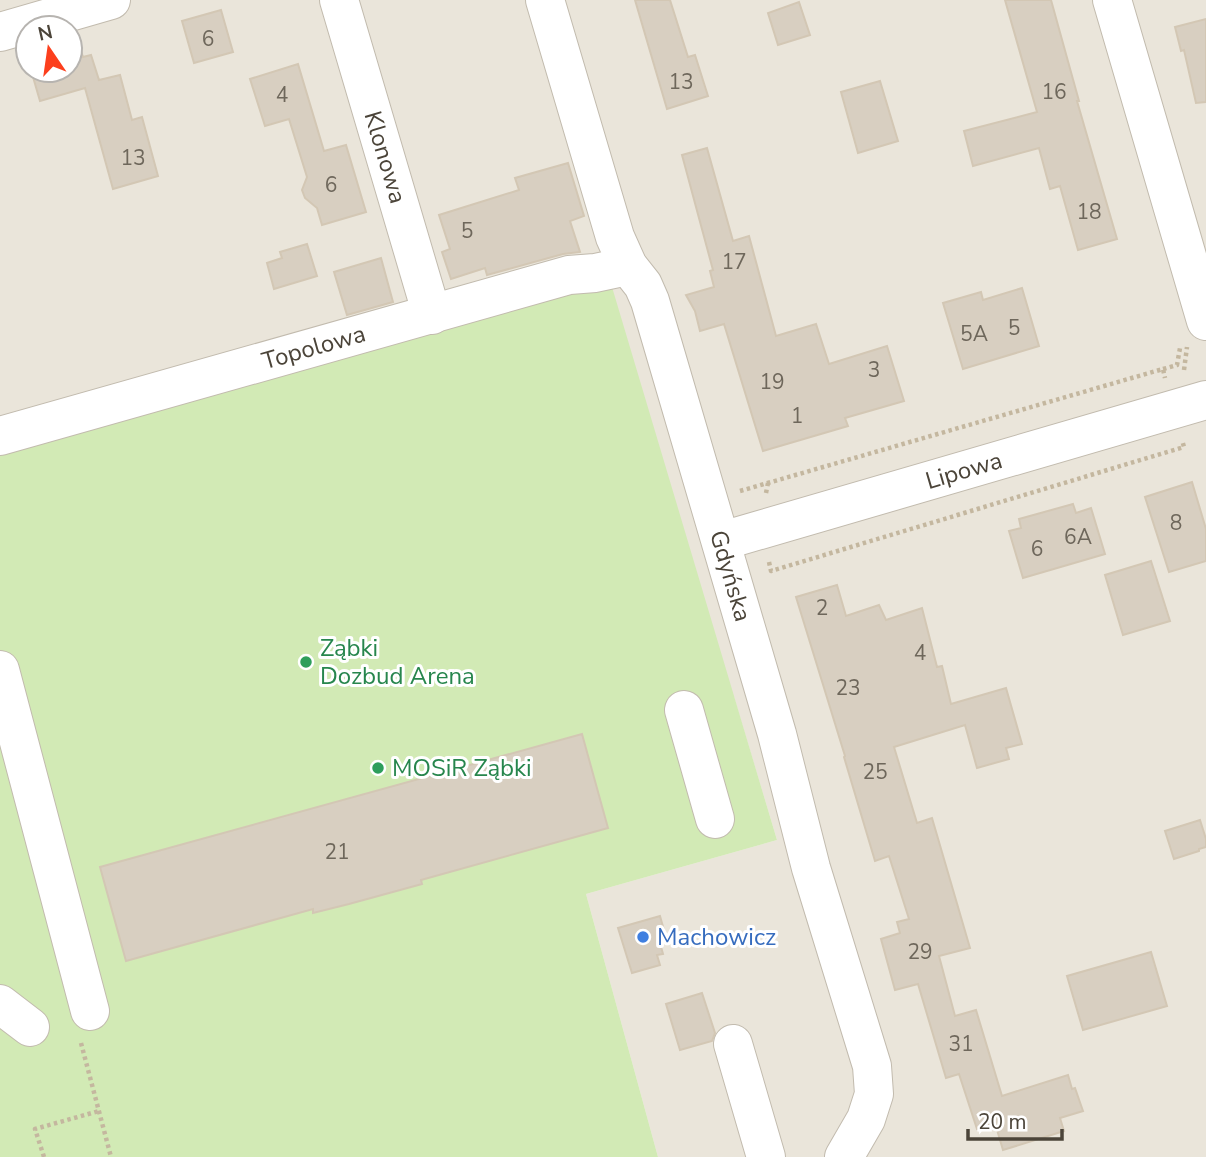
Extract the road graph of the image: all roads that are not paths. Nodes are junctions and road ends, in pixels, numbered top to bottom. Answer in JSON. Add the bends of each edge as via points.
{"nodes":[{"id":1,"x":111,"y":0,"type":"edge"},
{"id":2,"x":340,"y":0,"type":"edge"},
{"id":3,"x":545,"y":0,"type":"edge"},
{"id":4,"x":1112,"y":0,"type":"edge"},
{"id":5,"x":0,"y":32,"type":"edge"},
{"id":6,"x":628,"y":266,"type":"junction"},
{"id":7,"x":432,"y":315,"type":"junction"},
{"id":8,"x":1200,"y":337,"type":"edge"},
{"id":9,"x":1189,"y":405,"type":"edge"},
{"id":10,"x":0,"y":436,"type":"edge"},
{"id":11,"x":722,"y":541,"type":"junction"},
{"id":12,"x":0,"y":670,"type":"edge"},
{"id":13,"x":684,"y":710,"type":"dead end"},
{"id":14,"x":715,"y":819,"type":"dead end"},
{"id":15,"x":0,"y":1004,"type":"edge"},
{"id":16,"x":85,"y":1023,"type":"road end"},
{"id":17,"x":30,"y":1027,"type":"dead end"},
{"id":18,"x":733,"y":1044,"type":"dead end"},
{"id":19,"x":766,"y":1157,"type":"edge"},
{"id":20,"x":844,"y":1157,"type":"edge"}],
"edges":[{"from":1,"to":5,"type":"street"},
{"from":2,"to":7,"type":"street","name":"Klonowa"},
{"from":3,"to":6,"type":"street","name":"Gdyńska","via":[[615,237]]},
{"from":4,"to":8,"type":"street"},
{"from":6,"to":7,"type":"street","name":"Topolowa","via":[[569,275]]},
{"from":6,"to":11,"type":"street","name":"Gdyńska","via":[[650,301]]},
{"from":7,"to":10,"type":"street","name":"Topolowa"},
{"from":9,"to":11,"type":"street","name":"Lipowa"},
{"from":11,"to":20,"type":"street","name":"Gdyńska","via":[[778,734],[800,872],[872,1066],[874,1094],[866,1119]]},
{"from":12,"to":16,"type":"street"},
{"from":13,"to":14,"type":"street"},
{"from":15,"to":17,"type":"street"},
{"from":18,"to":19,"type":"street"}]}
